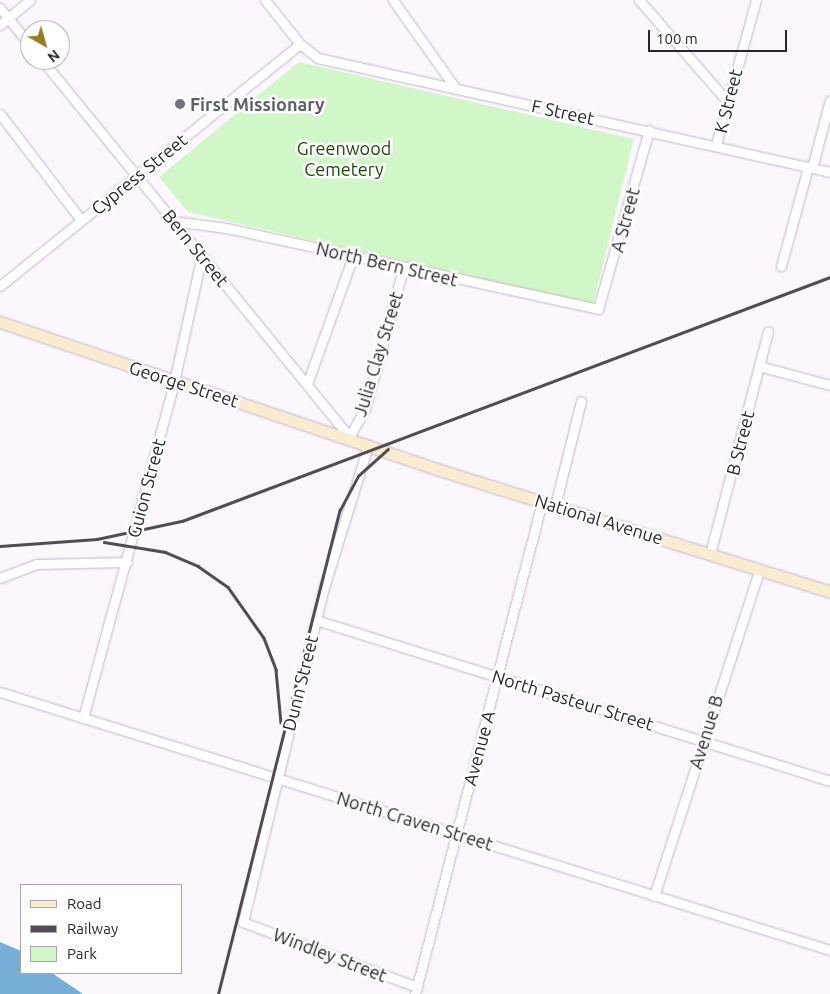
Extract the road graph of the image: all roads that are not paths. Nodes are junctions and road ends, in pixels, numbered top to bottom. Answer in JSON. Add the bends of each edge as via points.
{"nodes":[{"id":1,"x":30,"y":0,"type":"edge"},
{"id":2,"x":265,"y":0,"type":"edge"},
{"id":3,"x":393,"y":0,"type":"edge"},
{"id":4,"x":639,"y":0,"type":"edge"},
{"id":5,"x":756,"y":0,"type":"edge"},
{"id":6,"x":0,"y":8,"type":"edge"},
{"id":7,"x":8,"y":19,"type":"junction"},
{"id":8,"x":0,"y":25,"type":"edge"},
{"id":9,"x":20,"y":33,"type":"edge"},
{"id":10,"x":300,"y":44,"type":"junction"},
{"id":11,"x":50,"y":70,"type":"edge"},
{"id":12,"x":456,"y":89,"type":"junction"},
{"id":13,"x":830,"y":100,"type":"edge"},
{"id":14,"x":728,"y":102,"type":"junction"},
{"id":15,"x":0,"y":114,"type":"edge"},
{"id":16,"x":649,"y":130,"type":"junction"},
{"id":17,"x":716,"y":144,"type":"junction"},
{"id":18,"x":810,"y":168,"type":"junction"},
{"id":19,"x":830,"y":172,"type":"edge"},
{"id":20,"x":137,"y":175,"type":"junction"},
{"id":21,"x":81,"y":220,"type":"junction"},
{"id":22,"x":174,"y":220,"type":"junction"},
{"id":23,"x":202,"y":255,"type":"junction"},
{"id":24,"x":353,"y":256,"type":"junction"},
{"id":25,"x":781,"y":266,"type":"dead end"},
{"id":26,"x":403,"y":269,"type":"junction"},
{"id":27,"x":0,"y":286,"type":"edge"},
{"id":28,"x":598,"y":309,"type":"joint"},
{"id":29,"x":0,"y":322,"type":"edge"},
{"id":30,"x":768,"y":331,"type":"dead end"},
{"id":31,"x":759,"y":366,"type":"junction"},
{"id":32,"x":174,"y":382,"type":"junction"},
{"id":33,"x":307,"y":384,"type":"junction"},
{"id":34,"x":830,"y":384,"type":"edge"},
{"id":35,"x":581,"y":401,"type":"dead end"},
{"id":36,"x":349,"y":437,"type":"junction"},
{"id":37,"x":368,"y":446,"type":"junction"},
{"id":38,"x":542,"y":502,"type":"junction"},
{"id":39,"x":555,"y":506,"type":"junction"},
{"id":40,"x":710,"y":554,"type":"junction"},
{"id":41,"x":127,"y":562,"type":"junction"},
{"id":42,"x":759,"y":570,"type":"junction"},
{"id":43,"x":0,"y":578,"type":"edge"},
{"id":44,"x":830,"y":592,"type":"edge"},
{"id":45,"x":316,"y":620,"type":"junction"},
{"id":46,"x":497,"y":676,"type":"junction"},
{"id":47,"x":0,"y":692,"type":"edge"},
{"id":48,"x":83,"y":718,"type":"junction"},
{"id":49,"x":704,"y":741,"type":"junction"},
{"id":50,"x":277,"y":778,"type":"junction"},
{"id":51,"x":830,"y":781,"type":"edge"},
{"id":52,"x":456,"y":834,"type":"junction"},
{"id":53,"x":654,"y":896,"type":"junction"},
{"id":54,"x":243,"y":922,"type":"joint"},
{"id":55,"x":830,"y":950,"type":"edge"},
{"id":56,"x":416,"y":990,"type":"edge"}],
"edges":[{"from":1,"to":7,"type":"street"},
{"from":2,"to":10,"type":"street","name":"F Street"},
{"from":3,"to":12,"type":"street"},
{"from":4,"to":14,"type":"street"},
{"from":5,"to":14,"type":"street","name":"K Street"},
{"from":6,"to":7,"type":"street"},
{"from":7,"to":8,"type":"street"},
{"from":7,"to":9,"type":"street"},
{"from":10,"to":12,"type":"street","name":"F Street","via":[[318,58]]},
{"from":10,"to":20,"type":"street","name":"Cypress Street"},
{"from":11,"to":20,"type":"street","name":"Bern Street"},
{"from":12,"to":16,"type":"street","name":"F Street"},
{"from":13,"to":18,"type":"street"},
{"from":14,"to":17,"type":"street","name":"K Street"},
{"from":15,"to":21,"type":"street"},
{"from":16,"to":17,"type":"street","name":"F Street"},
{"from":16,"to":28,"type":"street","name":"A Street"},
{"from":17,"to":18,"type":"street","name":"F Street"},
{"from":18,"to":19,"type":"street","name":"F Street"},
{"from":18,"to":25,"type":"street"},
{"from":20,"to":21,"type":"street","name":"Cypress Street"},
{"from":20,"to":22,"type":"street","name":"Bern Street"},
{"from":21,"to":27,"type":"street","name":"Cypress Street"},
{"from":22,"to":23,"type":"street","name":"Bern Street"},
{"from":22,"to":24,"type":"street","name":"North Bern Street"},
{"from":23,"to":32,"type":"street","name":"Guion Street"},
{"from":23,"to":33,"type":"street","name":"Bern Street"},
{"from":24,"to":26,"type":"street","name":"North Bern Street"},
{"from":24,"to":33,"type":"street"},
{"from":26,"to":28,"type":"street","name":"North Bern Street"},
{"from":26,"to":36,"type":"street","name":"Julia Clay Street","via":[[365,409]]},
{"from":29,"to":32,"type":"street","name":"George Street"},
{"from":30,"to":31,"type":"street","name":"B Street"},
{"from":31,"to":34,"type":"street"},
{"from":31,"to":40,"type":"street","name":"B Street"},
{"from":32,"to":36,"type":"street","name":"George Street"},
{"from":32,"to":41,"type":"street","name":"Guion Street"},
{"from":33,"to":36,"type":"street","name":"Bern Street"},
{"from":35,"to":39,"type":"street"},
{"from":36,"to":37,"type":"street","name":"George Street"},
{"from":37,"to":38,"type":"street","name":"National Avenue"},
{"from":37,"to":45,"type":"street","name":"Dunn Street","via":[[341,523]]},
{"from":38,"to":39,"type":"street","name":"National Avenue"},
{"from":38,"to":46,"type":"street","name":"Avenue A"},
{"from":39,"to":40,"type":"street","name":"National Avenue"},
{"from":40,"to":42,"type":"street","name":"National Avenue"},
{"from":41,"to":43,"type":"street","via":[[36,564]]},
{"from":41,"to":48,"type":"street","name":"Guion Street"},
{"from":42,"to":44,"type":"street","name":"National Avenue"},
{"from":42,"to":49,"type":"street","name":"Avenue B"},
{"from":45,"to":46,"type":"street","name":"North Pasteur Street"},
{"from":45,"to":50,"type":"street","name":"Dunn Street"},
{"from":46,"to":49,"type":"street","name":"North Pasteur Street"},
{"from":46,"to":52,"type":"street","name":"Avenue A"},
{"from":47,"to":48,"type":"street","name":"North Craven Street"},
{"from":48,"to":50,"type":"street","name":"North Craven Street"},
{"from":49,"to":51,"type":"street","name":"North Pasteur Street"},
{"from":49,"to":53,"type":"street","name":"Avenue B"},
{"from":50,"to":52,"type":"street","name":"North Craven Street"},
{"from":50,"to":54,"type":"street","name":"Dunn Street"},
{"from":52,"to":53,"type":"street","name":"North Craven Street"},
{"from":52,"to":56,"type":"street","name":"Avenue A"},
{"from":53,"to":55,"type":"street","name":"North Craven Street"},
{"from":54,"to":56,"type":"street","name":"Windley Street"}]}
